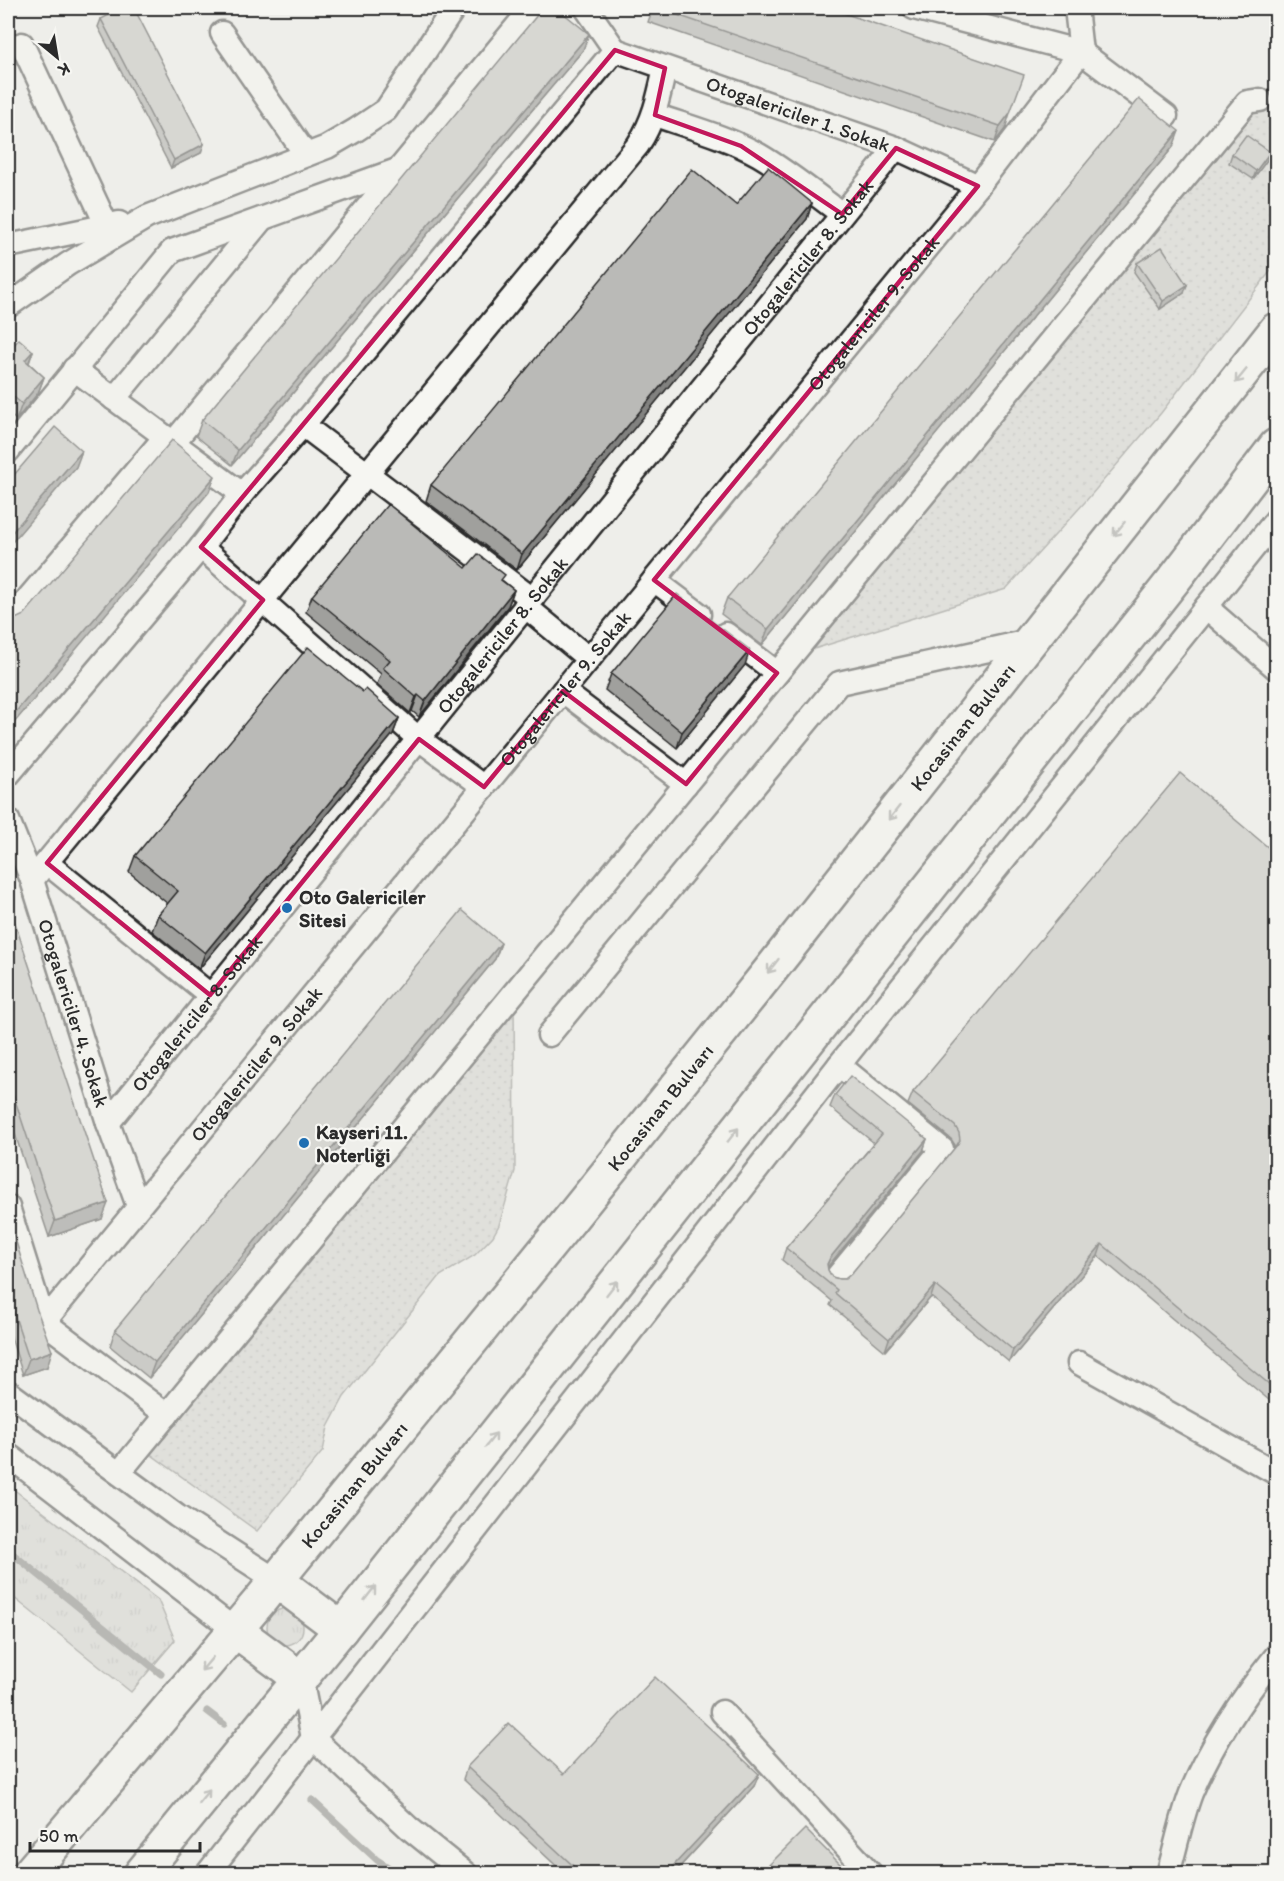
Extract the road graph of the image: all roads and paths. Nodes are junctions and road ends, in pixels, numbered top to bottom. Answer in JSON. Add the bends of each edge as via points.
{"nodes":[{"id":1,"x":454,"y":8,"type":"edge"},
{"id":2,"x":532,"y":8,"type":"edge"},
{"id":3,"x":586,"y":8,"type":"edge"},
{"id":4,"x":915,"y":8,"type":"edge"},
{"id":5,"x":1076,"y":8,"type":"edge"},
{"id":6,"x":222,"y":33,"type":"dead end"},
{"id":7,"x":22,"y":44,"type":"dead end"},
{"id":8,"x":615,"y":50,"type":"junction"},
{"id":9,"x":1082,"y":52,"type":"junction"},
{"id":10,"x":665,"y":68,"type":"junction"},
{"id":11,"x":1260,"y":100,"type":"dead end"},
{"id":12,"x":655,"y":115,"type":"junction"},
{"id":13,"x":1166,"y":116,"type":"dead end"},
{"id":14,"x":896,"y":148,"type":"junction"},
{"id":15,"x":306,"y":155,"type":"junction"},
{"id":16,"x":399,"y":170,"type":"junction"},
{"id":17,"x":978,"y":186,"type":"junction"},
{"id":18,"x":842,"y":214,"type":"junction"},
{"id":19,"x":147,"y":217,"type":"junction"},
{"id":20,"x":263,"y":218,"type":"junction"},
{"id":21,"x":106,"y":226,"type":"junction"},
{"id":22,"x":8,"y":246,"type":"edge"},
{"id":23,"x":8,"y":306,"type":"edge"},
{"id":24,"x":1276,"y":330,"type":"edge"},
{"id":25,"x":75,"y":369,"type":"junction"},
{"id":26,"x":114,"y":399,"type":"junction"},
{"id":27,"x":303,"y":425,"type":"junction"},
{"id":28,"x":169,"y":440,"type":"junction"},
{"id":29,"x":1276,"y":446,"type":"edge"},
{"id":30,"x":8,"y":451,"type":"edge"},
{"id":31,"x":367,"y":474,"type":"junction"},
{"id":32,"x":242,"y":494,"type":"junction"},
{"id":33,"x":1276,"y":520,"type":"edge"},
{"id":34,"x":201,"y":547,"type":"junction"},
{"id":35,"x":654,"y":580,"type":"junction"},
{"id":36,"x":263,"y":600,"type":"junction"},
{"id":37,"x":528,"y":602,"type":"junction"},
{"id":38,"x":1206,"y":607,"type":"junction"},
{"id":39,"x":8,"y":622,"type":"edge"},
{"id":40,"x":1029,"y":641,"type":"junction"},
{"id":41,"x":589,"y":659,"type":"junction"},
{"id":42,"x":1276,"y":668,"type":"edge"},
{"id":43,"x":777,"y":673,"type":"junction"},
{"id":44,"x":563,"y":691,"type":"junction"},
{"id":45,"x":419,"y":739,"type":"junction"},
{"id":46,"x":8,"y":775,"type":"edge"},
{"id":47,"x":686,"y":784,"type":"junction"},
{"id":48,"x":484,"y":787,"type":"junction"},
{"id":49,"x":8,"y":820,"type":"edge"},
{"id":50,"x":47,"y":862,"type":"junction"},
{"id":51,"x":32,"y":880,"type":"junction"},
{"id":52,"x":210,"y":995,"type":"junction"},
{"id":53,"x":549,"y":1035,"type":"dead end"},
{"id":54,"x":839,"y":1065,"type":"junction"},
{"id":55,"x":108,"y":1123,"type":"junction"},
{"id":56,"x":138,"y":1206,"type":"junction"},
{"id":57,"x":8,"y":1207,"type":"edge"},
{"id":58,"x":836,"y":1278,"type":"edge"},
{"id":59,"x":44,"y":1322,"type":"junction"},
{"id":60,"x":1079,"y":1363,"type":"dead end"},
{"id":61,"x":9,"y":1395,"type":"edge"},
{"id":62,"x":167,"y":1415,"type":"junction"},
{"id":63,"x":8,"y":1455,"type":"edge"},
{"id":64,"x":119,"y":1473,"type":"junction"},
{"id":65,"x":1276,"y":1473,"type":"edge"},
{"id":66,"x":276,"y":1581,"type":"junction"},
{"id":67,"x":341,"y":1629,"type":"junction"},
{"id":68,"x":235,"y":1630,"type":"junction"},
{"id":69,"x":1276,"y":1656,"type":"edge"},
{"id":70,"x":301,"y":1678,"type":"junction"},
{"id":71,"x":722,"y":1712,"type":"dead end"},
{"id":72,"x":313,"y":1738,"type":"junction"},
{"id":73,"x":29,"y":1874,"type":"edge"},
{"id":74,"x":141,"y":1874,"type":"edge"},
{"id":75,"x":207,"y":1874,"type":"edge"},
{"id":76,"x":466,"y":1874,"type":"edge"},
{"id":77,"x":871,"y":1874,"type":"edge"},
{"id":78,"x":1168,"y":1874,"type":"edge"}],
"edges":[{"from":1,"to":15,"type":"street","via":[[386,110],[327,147]]},
{"from":2,"to":16,"type":"street"},
{"from":3,"to":8,"type":"street"},
{"from":4,"to":9,"type":"street"},
{"from":5,"to":9,"type":"street"},
{"from":6,"to":15,"type":"street"},
{"from":7,"to":21,"type":"street"},
{"from":8,"to":10,"type":"street","name":"Otogalericiler 1. Sokak"},
{"from":8,"to":27,"type":"street"},
{"from":9,"to":13,"type":"street"},
{"from":9,"to":17,"type":"street","name":"Otogalericiler 9. Sokak"},
{"from":10,"to":12,"type":"street"},
{"from":10,"to":14,"type":"street","name":"Otogalericiler 1. Sokak"},
{"from":11,"to":43,"type":"street","via":[[1247,102]]},
{"from":12,"to":18,"type":"street","via":[[741,146]]},
{"from":12,"to":31,"type":"street","via":[[638,145]]},
{"from":14,"to":17,"type":"street","name":"Otogalericiler 1. Sokak"},
{"from":14,"to":18,"type":"street","name":"Otogalericiler 8. Sokak"},
{"from":15,"to":19,"type":"street"},
{"from":16,"to":20,"type":"street"},
{"from":16,"to":28,"type":"street"},
{"from":17,"to":35,"type":"street","name":"Otogalericiler 9. Sokak"},
{"from":18,"to":37,"type":"street","name":"Otogalericiler 8. Sokak"},
{"from":19,"to":21,"type":"street"},
{"from":19,"to":23,"type":"street","via":[[68,264]]},
{"from":20,"to":25,"type":"street","via":[[172,251]]},
{"from":20,"to":26,"type":"street"},
{"from":21,"to":22,"type":"street"},
{"from":24,"to":40,"type":"highway","name":"Kocasinan Bulvarı","one_way":true},
{"from":25,"to":26,"type":"street"},
{"from":25,"to":30,"type":"street"},
{"from":26,"to":28,"type":"street"},
{"from":27,"to":31,"type":"street"},
{"from":27,"to":32,"type":"street"},
{"from":28,"to":32,"type":"street"},
{"from":28,"to":39,"type":"street"},
{"from":67,"to":29,"type":"highway","one_way":true},
{"from":31,"to":36,"type":"street"},
{"from":31,"to":37,"type":"street"},
{"from":32,"to":34,"type":"street"},
{"from":33,"to":38,"type":"street"},
{"from":34,"to":36,"type":"street"},
{"from":34,"to":46,"type":"street"},
{"from":35,"to":41,"type":"street","name":"Otogalericiler 9. Sokak"},
{"from":35,"to":43,"type":"street"},
{"from":36,"to":45,"type":"street"},
{"from":36,"to":50,"type":"street"},
{"from":37,"to":41,"type":"street"},
{"from":37,"to":45,"type":"street","name":"Otogalericiler 8. Sokak"},
{"from":38,"to":42,"type":"street"},
{"from":38,"to":54,"type":"street"},
{"from":40,"to":53,"type":"street","via":[[839,683]]},
{"from":40,"to":66,"type":"highway","name":"Kocasinan Bulvarı","one_way":true,"via":[[773,967]]},
{"from":41,"to":44,"type":"street","name":"Otogalericiler 9. Sokak"},
{"from":43,"to":47,"type":"street"},
{"from":44,"to":47,"type":"street"},
{"from":44,"to":48,"type":"street","name":"Otogalericiler 9. Sokak"},
{"from":45,"to":48,"type":"street"},
{"from":45,"to":52,"type":"street","name":"Otogalericiler 8. Sokak"},
{"from":47,"to":62,"type":"street"},
{"from":48,"to":56,"type":"street","name":"Otogalericiler 9. Sokak"},
{"from":49,"to":51,"type":"street","name":"Otogalericiler 4. Sokak"},
{"from":50,"to":51,"type":"street"},
{"from":50,"to":52,"type":"street"},
{"from":51,"to":55,"type":"street","name":"Otogalericiler 4. Sokak"},
{"from":52,"to":55,"type":"street","name":"Otogalericiler 8. Sokak"},
{"from":54,"to":58,"type":"street","via":[[942,1149]]},
{"from":54,"to":72,"type":"street"},
{"from":55,"to":56,"type":"street","name":"Otogalericiler 4. Sokak"},
{"from":56,"to":59,"type":"street","name":"Otogalericiler 9. Sokak"},
{"from":57,"to":59,"type":"street"},
{"from":59,"to":62,"type":"street"},
{"from":60,"to":65,"type":"street"},
{"from":61,"to":64,"type":"street"},
{"from":62,"to":64,"type":"street"},
{"from":63,"to":68,"type":"street"},
{"from":64,"to":66,"type":"street"},
{"from":66,"to":67,"type":"highway"},
{"from":66,"to":68,"type":"highway","name":"Kocasinan Bulvarı"},
{"from":67,"to":70,"type":"highway"},
{"from":68,"to":70,"type":"highway"},
{"from":68,"to":73,"type":"highway","name":"Kocasinan Bulvarı","one_way":true},
{"from":69,"to":78,"type":"street","via":[[1240,1703],[1206,1762],[1191,1795]]},
{"from":70,"to":72,"type":"street"},
{"from":74,"to":70,"type":"highway","one_way":true},
{"from":71,"to":77,"type":"street"},
{"from":72,"to":75,"type":"street"},
{"from":72,"to":76,"type":"street"}]}
